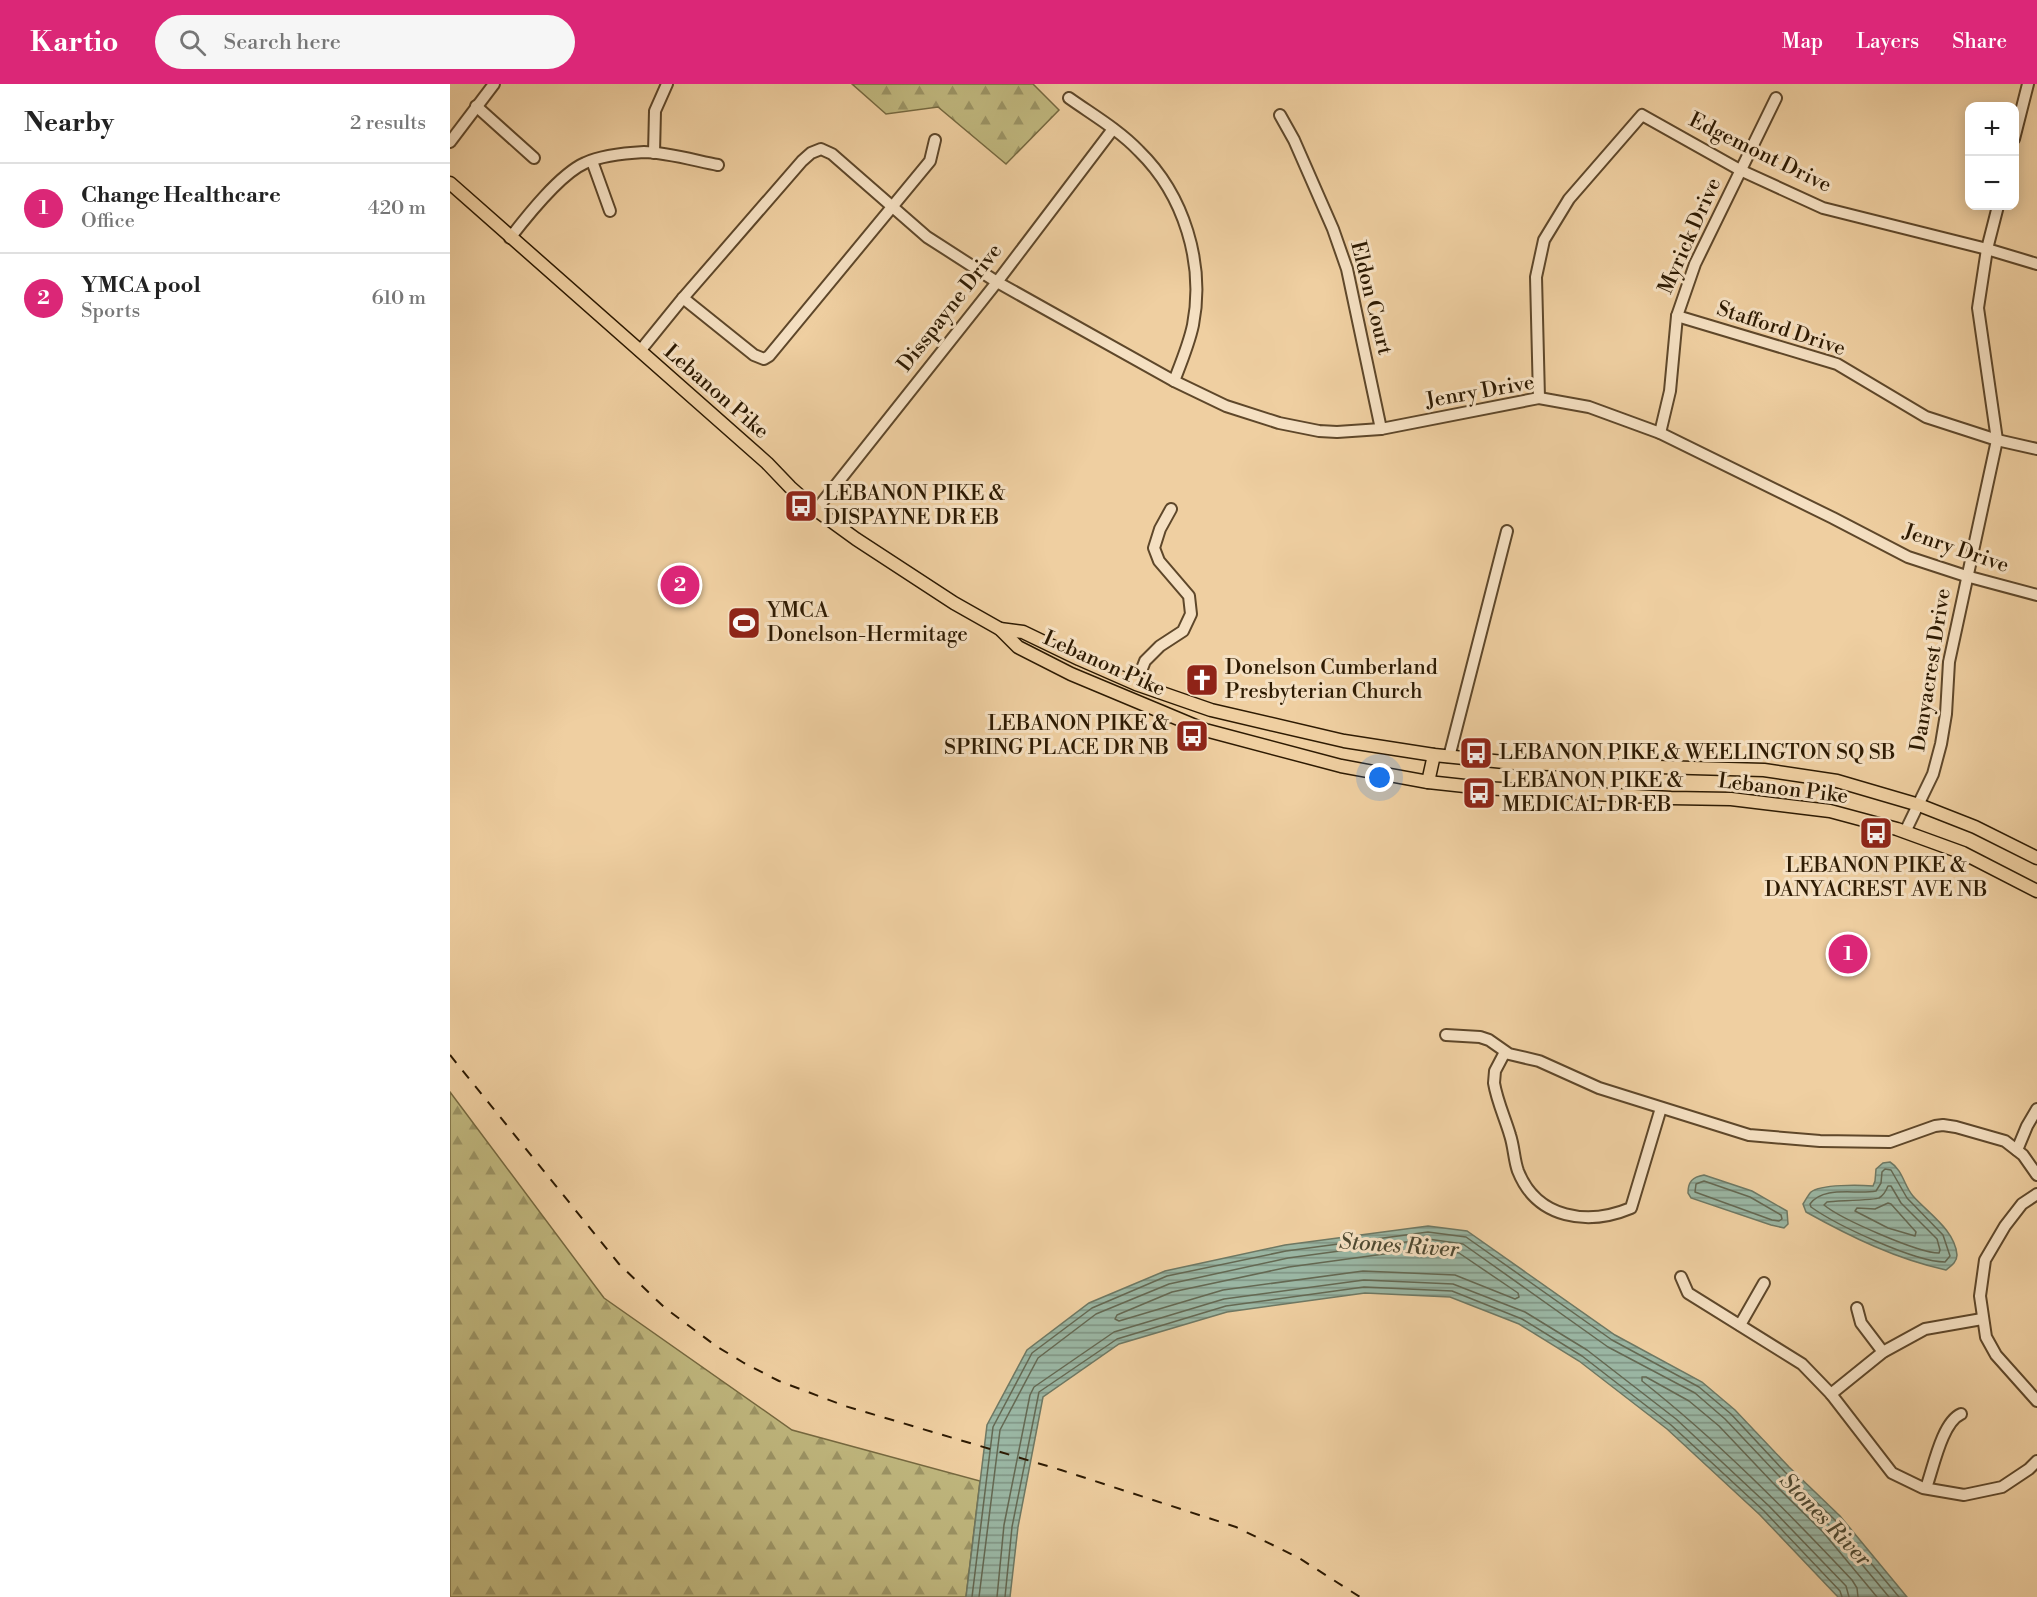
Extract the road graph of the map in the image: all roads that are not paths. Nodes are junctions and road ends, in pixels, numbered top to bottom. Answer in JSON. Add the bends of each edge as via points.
{"nodes":[{"id":1,"x":668,"y":84,"type":"edge"},
{"id":2,"x":2028,"y":84,"type":"edge"},
{"id":3,"x":495,"y":85,"type":"edge"},
{"id":4,"x":1070,"y":98,"type":"dead end"},
{"id":5,"x":1776,"y":98,"type":"dead end"},
{"id":6,"x":476,"y":106,"type":"junction"},
{"id":7,"x":1280,"y":115,"type":"dead end"},
{"id":8,"x":2019,"y":119,"type":"edge"},
{"id":9,"x":1113,"y":129,"type":"junction"},
{"id":10,"x":935,"y":140,"type":"dead end"},
{"id":11,"x":450,"y":142,"type":"edge"},
{"id":12,"x":654,"y":153,"type":"junction"},
{"id":13,"x":534,"y":158,"type":"dead end"},
{"id":14,"x":592,"y":161,"type":"junction"},
{"id":15,"x":718,"y":165,"type":"dead end"},
{"id":16,"x":1740,"y":170,"type":"junction"},
{"id":17,"x":450,"y":183,"type":"edge"},
{"id":18,"x":892,"y":207,"type":"junction"},
{"id":19,"x":1997,"y":210,"type":"edge"},
{"id":20,"x":610,"y":211,"type":"dead end"},
{"id":21,"x":510,"y":238,"type":"junction"},
{"id":22,"x":1987,"y":249,"type":"junction"},
{"id":23,"x":2037,"y":264,"type":"edge"},
{"id":24,"x":997,"y":282,"type":"junction"},
{"id":25,"x":683,"y":298,"type":"junction"},
{"id":26,"x":1677,"y":316,"type":"junction"},
{"id":27,"x":640,"y":351,"type":"junction"},
{"id":28,"x":1174,"y":381,"type":"junction"},
{"id":29,"x":1539,"y":398,"type":"junction"},
{"id":30,"x":1381,"y":429,"type":"junction"},
{"id":31,"x":1660,"y":433,"type":"junction"},
{"id":32,"x":1997,"y":441,"type":"junction"},
{"id":33,"x":2037,"y":449,"type":"edge"},
{"id":34,"x":1171,"y":509,"type":"dead end"},
{"id":35,"x":816,"y":510,"type":"junction"},
{"id":36,"x":1507,"y":531,"type":"dead end"},
{"id":37,"x":1966,"y":576,"type":"junction"},
{"id":38,"x":2037,"y":595,"type":"edge"},
{"id":39,"x":1000,"y":629,"type":"junction"},
{"id":40,"x":1136,"y":684,"type":"junction"},
{"id":41,"x":1241,"y":717,"type":"junction"},
{"id":42,"x":1234,"y":738,"type":"junction"},
{"id":43,"x":1434,"y":755,"type":"junction"},
{"id":44,"x":1449,"y":757,"type":"junction"},
{"id":45,"x":1428,"y":782,"type":"junction"},
{"id":46,"x":1919,"y":805,"type":"junction"},
{"id":47,"x":1905,"y":832,"type":"junction"},
{"id":48,"x":2037,"y":858,"type":"edge"},
{"id":49,"x":2037,"y":891,"type":"edge"},
{"id":50,"x":1446,"y":1035,"type":"dead end"},
{"id":51,"x":1505,"y":1052,"type":"junction"},
{"id":52,"x":1661,"y":1108,"type":"junction"},
{"id":53,"x":2037,"y":1108,"type":"edge"},
{"id":54,"x":2017,"y":1150,"type":"junction"},
{"id":55,"x":2037,"y":1175,"type":"edge"},
{"id":56,"x":2037,"y":1194,"type":"edge"},
{"id":57,"x":1681,"y":1277,"type":"dead end"},
{"id":58,"x":1764,"y":1283,"type":"dead end"},
{"id":59,"x":1857,"y":1308,"type":"dead end"},
{"id":60,"x":1982,"y":1319,"type":"junction"},
{"id":61,"x":1740,"y":1325,"type":"junction"},
{"id":62,"x":1883,"y":1352,"type":"junction"},
{"id":63,"x":1831,"y":1394,"type":"junction"},
{"id":64,"x":2037,"y":1401,"type":"edge"},
{"id":65,"x":1961,"y":1414,"type":"dead end"},
{"id":66,"x":2037,"y":1461,"type":"edge"},
{"id":67,"x":1926,"y":1488,"type":"junction"}],
"edges":[{"from":1,"to":12,"type":"street","via":[[655,111]]},
{"from":2,"to":8,"type":"street"},
{"from":3,"to":6,"type":"street"},
{"from":4,"to":9,"type":"street"},
{"from":5,"to":16,"type":"street","name":"Myrick Drive"},
{"from":6,"to":11,"type":"street"},
{"from":6,"to":13,"type":"street"},
{"from":7,"to":30,"type":"street","name":"Eldon Court","via":[[1333,229],[1347,269]]},
{"from":9,"to":24,"type":"street","name":"Disspayne Drive"},
{"from":9,"to":28,"type":"street","via":[[1139,150],[1168,187],[1193,254],[1193,324]]},
{"from":10,"to":18,"type":"street","via":[[930,161]]},
{"from":12,"to":14,"type":"street"},
{"from":12,"to":15,"type":"street"},
{"from":14,"to":20,"type":"street"},
{"from":14,"to":21,"type":"street","via":[[564,178]]},
{"from":16,"to":22,"type":"street","name":"Edgemont Drive","via":[[1823,208]]},
{"from":16,"to":26,"type":"street","name":"Myrick Drive","via":[[1695,264]]},
{"from":16,"to":29,"type":"street","name":"Edgemont Drive","via":[[1642,115],[1569,199],[1544,240],[1536,277]]},
{"from":17,"to":21,"type":"main road","name":"Lebanon Pike"},
{"from":18,"to":24,"type":"street","name":"Jenry Drive","via":[[927,237]]},
{"from":18,"to":25,"type":"street","name":"Jenry Drive","via":[[832,154],[821,149],[812,153]]},
{"from":18,"to":25,"type":"street","via":[[764,359]]},
{"from":19,"to":22,"type":"street","name":"Danyacrest Drive"},
{"from":21,"to":27,"type":"main road","name":"Lebanon Pike"},
{"from":22,"to":23,"type":"street","name":"Edgemont Drive"},
{"from":22,"to":32,"type":"street","name":"Danyacrest Drive","via":[[1978,308]]},
{"from":24,"to":28,"type":"street","name":"Jenry Drive"},
{"from":24,"to":35,"type":"street","name":"Disspayne Drive"},
{"from":25,"to":27,"type":"street"},
{"from":26,"to":31,"type":"street","name":"Myrick Drive","via":[[1670,391]]},
{"from":26,"to":32,"type":"street","name":"Stafford Drive","via":[[1837,364],[1926,417]]},
{"from":27,"to":35,"type":"main road","name":"Lebanon Pike"},
{"from":28,"to":30,"type":"street","name":"Jenry Drive","via":[[1226,406],[1279,423],[1319,431]]},
{"from":29,"to":30,"type":"street","name":"Jenry Drive"},
{"from":29,"to":31,"type":"street","name":"Jenry Drive","via":[[1589,407]]},
{"from":31,"to":37,"type":"street","name":"Jenry Drive","via":[[1908,557]]},
{"from":32,"to":33,"type":"street","name":"Stafford Drive"},
{"from":32,"to":37,"type":"street","name":"Danyacrest Drive"},
{"from":34,"to":40,"type":"street","via":[[1154,548],[1159,561],[1187,592],[1191,614],[1183,631],[1145,661]]},
{"from":35,"to":39,"type":"main road","name":"Lebanon Pike","via":[[954,603]]},
{"from":36,"to":44,"type":"street"},
{"from":37,"to":38,"type":"street","name":"Jenry Drive"},
{"from":37,"to":46,"type":"street","name":"Danyacrest Drive","via":[[1949,662],[1941,744]]},
{"from":39,"to":40,"type":"main road","name":"Lebanon Pike","via":[[1023,632]]},
{"from":39,"to":42,"type":"main road","name":"Lebanon Pike","via":[[1018,647],[1071,674],[1205,730]]},
{"from":40,"to":41,"type":"main road","name":"Lebanon Pike"},
{"from":41,"to":42,"type":"main road"},
{"from":41,"to":43,"type":"main road","name":"Lebanon Pike","via":[[1344,741]]},
{"from":42,"to":45,"type":"main road","name":"Lebanon Pike","via":[[1341,766]]},
{"from":43,"to":44,"type":"main road","name":"Lebanon Pike"},
{"from":43,"to":45,"type":"main road"},
{"from":44,"to":46,"type":"main road","name":"Lebanon Pike","via":[[1514,763],[1764,770],[1837,781]]},
{"from":45,"to":47,"type":"main road","name":"Lebanon Pike","via":[[1761,802],[1830,811]]},
{"from":46,"to":47,"type":"street","name":"Danyacrest Drive"},
{"from":46,"to":48,"type":"main road","name":"Lebanon Pike"},
{"from":47,"to":49,"type":"main road","name":"Lebanon Pike","via":[[1963,853]]},
{"from":50,"to":51,"type":"street","via":[[1480,1037],[1498,1044]]},
{"from":51,"to":52,"type":"street","via":[[1539,1061],[1599,1089]]},
{"from":51,"to":52,"type":"street","via":[[1495,1071],[1494,1083],[1518,1172],[1534,1196],[1558,1212],[1599,1218],[1631,1208]]},
{"from":52,"to":54,"type":"street","via":[[1767,1137],[1890,1142],[1943,1125],[1986,1135]]},
{"from":53,"to":54,"type":"street"},
{"from":54,"to":55,"type":"street"},
{"from":56,"to":60,"type":"street","via":[[2022,1204],[1985,1260],[1980,1296]]},
{"from":57,"to":61,"type":"street","via":[[1689,1293]]},
{"from":58,"to":61,"type":"street"},
{"from":59,"to":62,"type":"street","via":[[1861,1323]]},
{"from":60,"to":62,"type":"street","via":[[1925,1329]]},
{"from":60,"to":64,"type":"street","via":[[1996,1355]]},
{"from":61,"to":63,"type":"street","via":[[1802,1364]]},
{"from":62,"to":63,"type":"street"},
{"from":63,"to":67,"type":"street","via":[[1892,1473]]},
{"from":65,"to":67,"type":"street","via":[[1947,1428]]},
{"from":66,"to":67,"type":"street","via":[[2002,1487],[1964,1495]]}]}
